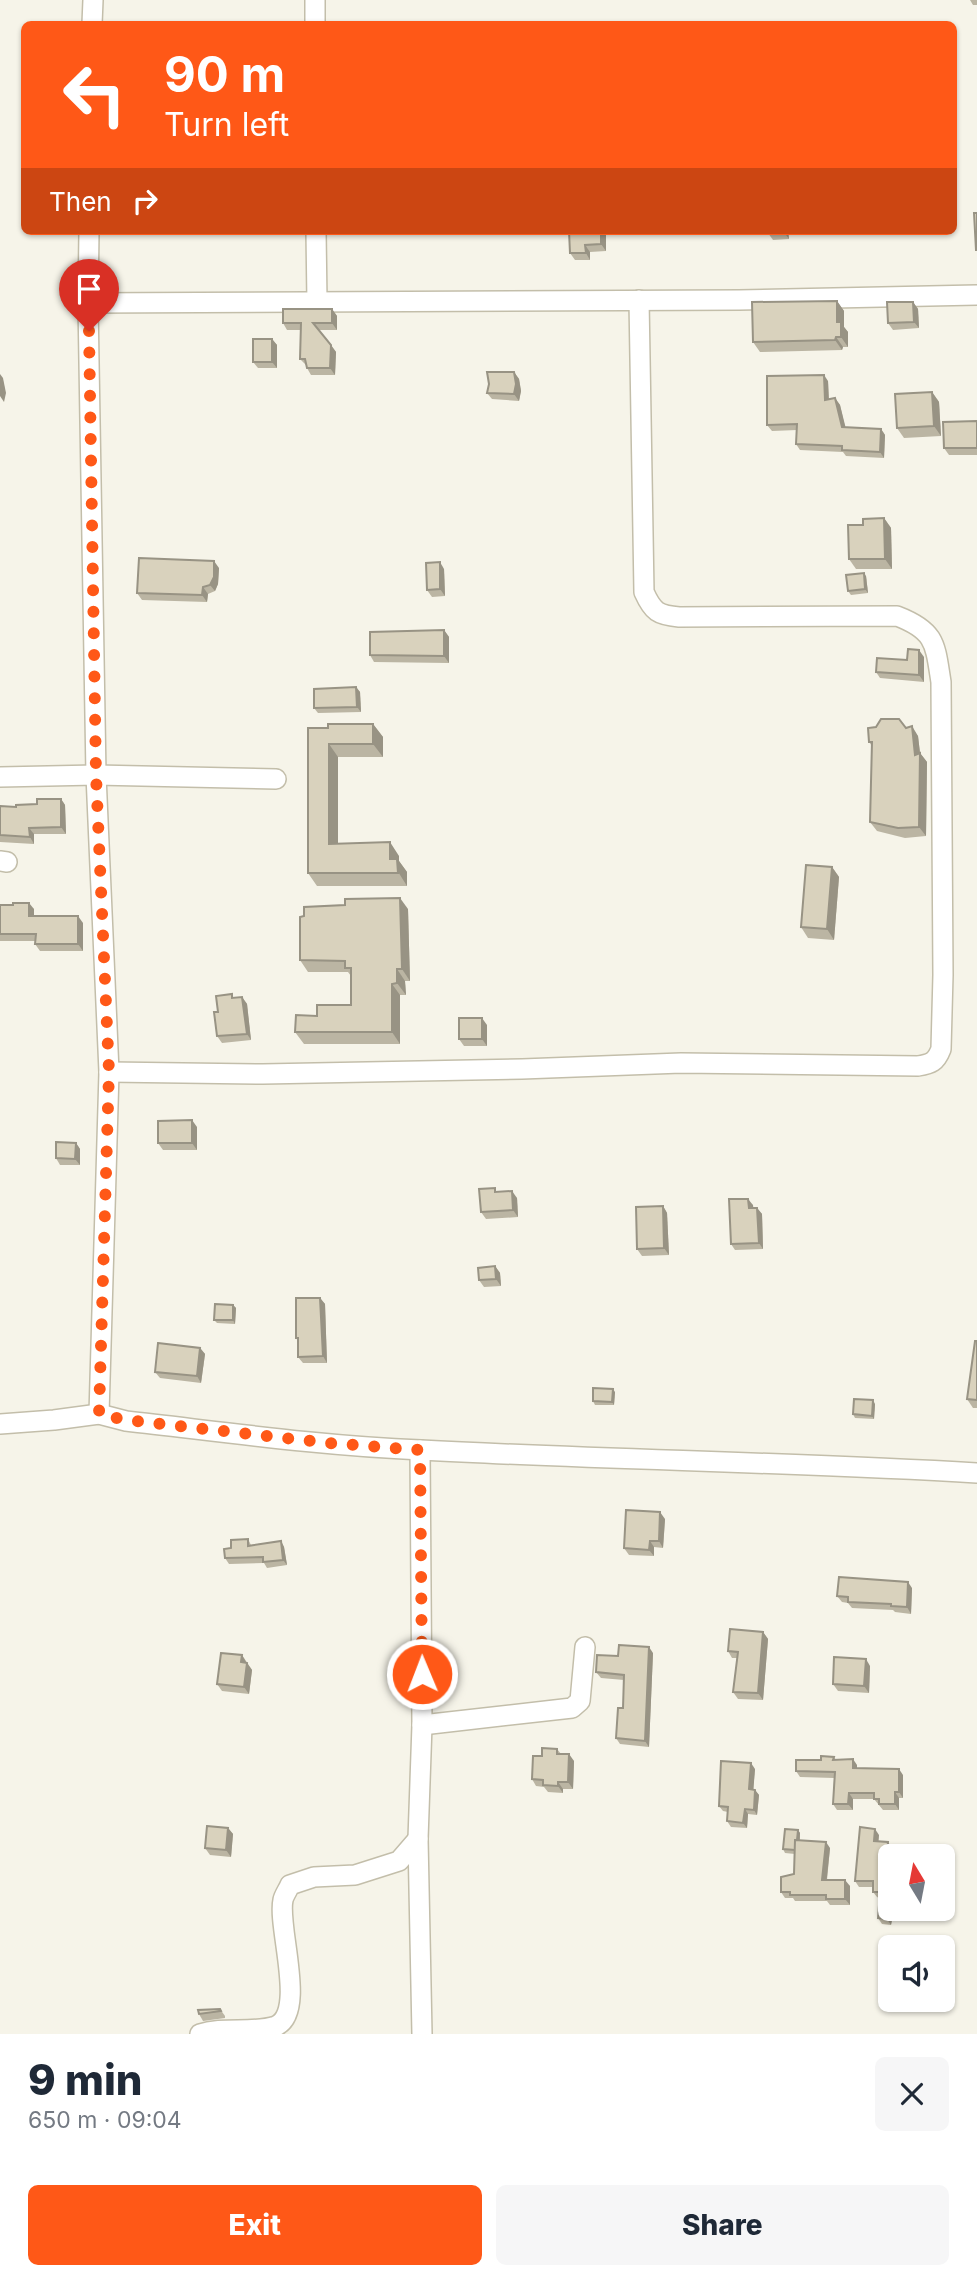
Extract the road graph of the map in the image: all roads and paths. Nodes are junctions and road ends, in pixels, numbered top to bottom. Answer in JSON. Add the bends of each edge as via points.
{"nodes":[{"id":1,"x":93,"y":0,"type":"edge"},
{"id":2,"x":315,"y":0,"type":"edge"},
{"id":3,"x":93,"y":21,"type":"edge"},
{"id":4,"x":314,"y":21,"type":"edge"},
{"id":5,"x":89,"y":235,"type":"edge"},
{"id":6,"x":316,"y":235,"type":"edge"},
{"id":7,"x":977,"y":295,"type":"edge"},
{"id":8,"x":639,"y":300,"type":"junction"},
{"id":9,"x":317,"y":302,"type":"junction"},
{"id":10,"x":88,"y":303,"type":"junction"},
{"id":11,"x":96,"y":775,"type":"junction"},
{"id":12,"x":0,"y":777,"type":"edge"},
{"id":13,"x":276,"y":779,"type":"dead end"},
{"id":14,"x":109,"y":1072,"type":"junction"},
{"id":15,"x":99,"y":1414,"type":"junction"},
{"id":16,"x":0,"y":1424,"type":"edge"},
{"id":17,"x":420,"y":1450,"type":"junction"},
{"id":18,"x":977,"y":1474,"type":"edge"},
{"id":19,"x":584,"y":1647,"type":"dead end"},
{"id":20,"x":422,"y":1725,"type":"junction"},
{"id":21,"x":418,"y":1839,"type":"junction"},
{"id":22,"x":200,"y":2034,"type":"edge"},
{"id":23,"x":422,"y":2034,"type":"edge"}],
"edges":[{"from":1,"to":3,"type":"street"},
{"from":2,"to":4,"type":"street"},
{"from":5,"to":10,"type":"street"},
{"from":6,"to":9,"type":"street"},
{"from":7,"to":8,"type":"street"},
{"from":8,"to":9,"type":"street"},
{"from":8,"to":14,"type":"street","via":[[644,592],[651,608],[664,616],[679,617],[897,616],[928,633],[936,653],[941,682],[943,975],[937,1059],[918,1066],[681,1063],[263,1074]]},
{"from":9,"to":10,"type":"street"},
{"from":10,"to":11,"type":"street"},
{"from":11,"to":12,"type":"street"},
{"from":11,"to":13,"type":"street"},
{"from":11,"to":14,"type":"street"},
{"from":14,"to":15,"type":"street"},
{"from":15,"to":16,"type":"street"},
{"from":15,"to":17,"type":"street"},
{"from":17,"to":18,"type":"street"},
{"from":17,"to":20,"type":"street"},
{"from":19,"to":20,"type":"street","via":[[580,1701],[572,1708]]},
{"from":20,"to":21,"type":"street"},
{"from":21,"to":22,"type":"street","via":[[400,1861],[355,1875],[314,1877],[290,1885],[283,1901],[288,2015],[279,2025],[257,2032]]},
{"from":21,"to":23,"type":"street"}]}
